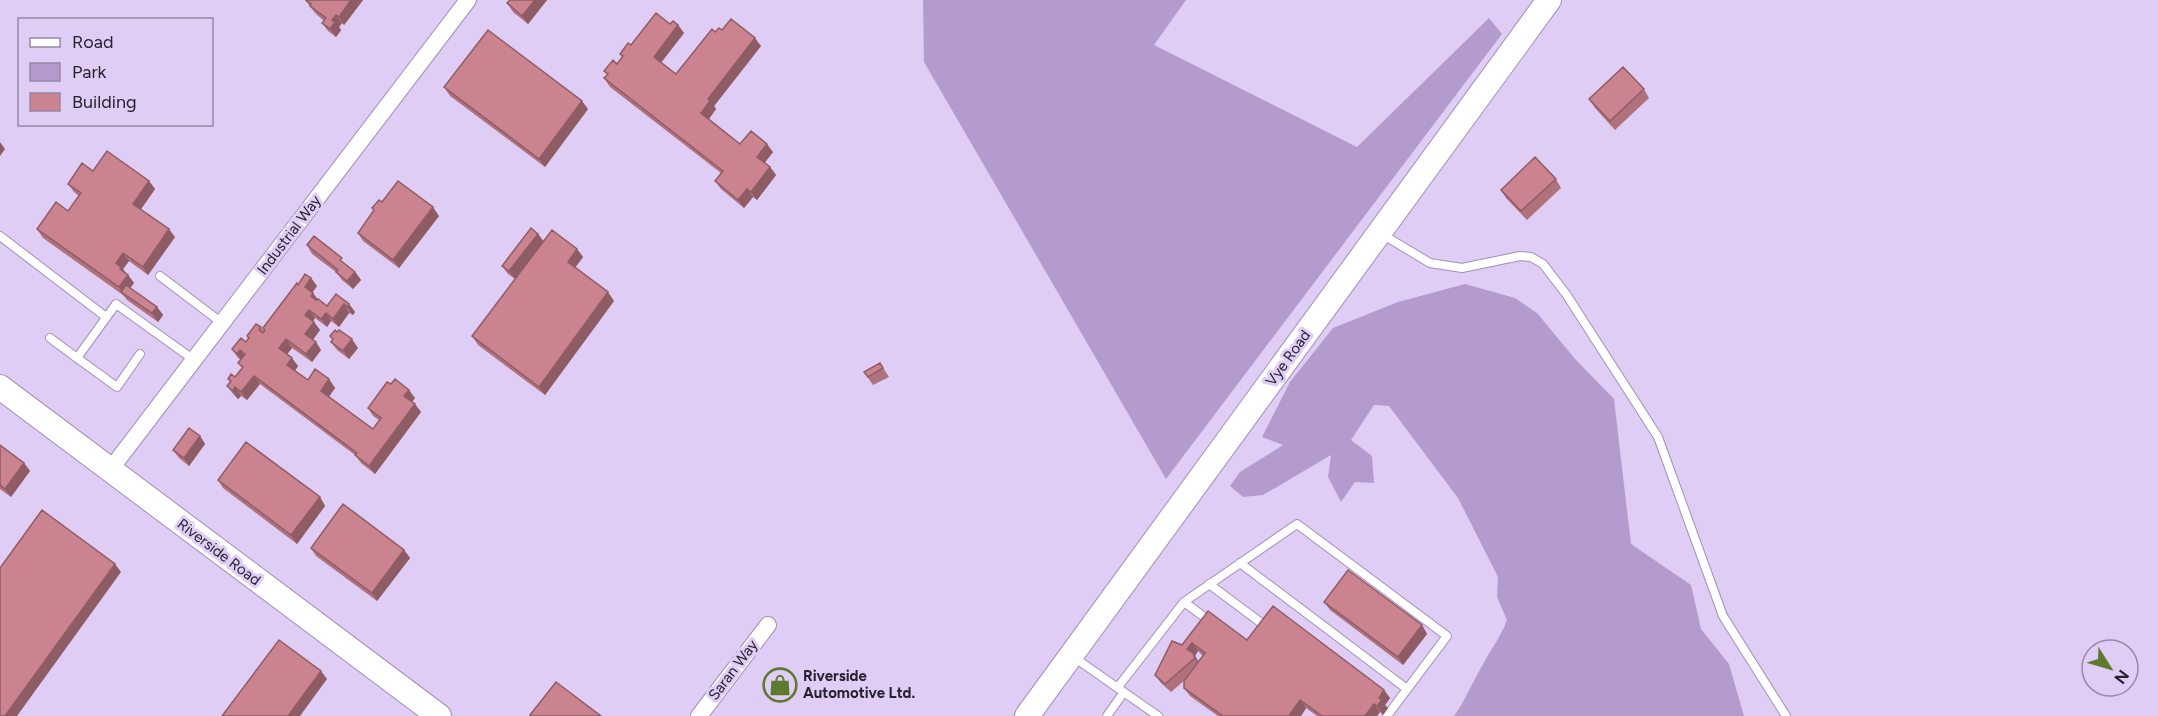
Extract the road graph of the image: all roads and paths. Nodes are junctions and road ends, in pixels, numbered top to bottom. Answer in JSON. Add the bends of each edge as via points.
{"nodes":[{"id":1,"x":468,"y":0,"type":"edge"},
{"id":2,"x":1549,"y":0,"type":"edge"},
{"id":3,"x":1380,"y":233,"type":"junction"},
{"id":4,"x":0,"y":236,"type":"edge"},
{"id":5,"x":160,"y":276,"type":"dead end"},
{"id":6,"x":106,"y":317,"type":"junction"},
{"id":7,"x":222,"y":323,"type":"junction"},
{"id":8,"x":50,"y":338,"type":"dead end"},
{"id":9,"x":140,"y":354,"type":"dead end"},
{"id":10,"x":77,"y":358,"type":"junction"},
{"id":11,"x":194,"y":360,"type":"junction"},
{"id":12,"x":0,"y":387,"type":"edge"},
{"id":13,"x":111,"y":470,"type":"junction"},
{"id":14,"x":1240,"y":563,"type":"junction"},
{"id":15,"x":1209,"y":584,"type":"junction"},
{"id":16,"x":1184,"y":602,"type":"junction"},
{"id":17,"x":1207,"y":619,"type":"edge"},
{"id":18,"x":768,"y":625,"type":"dead end"},
{"id":19,"x":1264,"y":625,"type":"edge"},
{"id":20,"x":1072,"y":656,"type":"junction"},
{"id":21,"x":1407,"y":689,"type":"junction"},
{"id":22,"x":1121,"y":690,"type":"junction"},
{"id":23,"x":439,"y":716,"type":"edge"},
{"id":24,"x":699,"y":716,"type":"edge"},
{"id":25,"x":1027,"y":716,"type":"edge"},
{"id":26,"x":1107,"y":716,"type":"edge"},
{"id":27,"x":1158,"y":716,"type":"edge"},
{"id":28,"x":1387,"y":716,"type":"edge"},
{"id":29,"x":1786,"y":716,"type":"edge"}],
"edges":[{"from":1,"to":7,"type":"street","name":"Industrial Way"},
{"from":2,"to":3,"type":"main road","name":"Vye Road"},
{"from":3,"to":20,"type":"main road","name":"Vye Road"},
{"from":3,"to":29,"type":"lane","via":[[1430,264],[1462,268],[1520,256],[1543,264],[1658,437],[1723,616]]},
{"from":4,"to":6,"type":"lane"},
{"from":5,"to":7,"type":"lane"},
{"from":6,"to":10,"type":"lane"},
{"from":6,"to":11,"type":"lane","via":[[116,304]]},
{"from":7,"to":11,"type":"street","name":"Industrial Way"},
{"from":8,"to":10,"type":"lane"},
{"from":9,"to":10,"type":"lane","via":[[117,387]]},
{"from":11,"to":13,"type":"street","name":"Industrial Way"},
{"from":12,"to":13,"type":"main road","name":"Riverside Road"},
{"from":13,"to":23,"type":"main road","name":"Riverside Road"},
{"from":14,"to":15,"type":"lane"},
{"from":14,"to":21,"type":"lane"},
{"from":14,"to":21,"type":"lane","via":[[1297,524],[1438,628],[1447,636]]},
{"from":15,"to":16,"type":"lane"},
{"from":15,"to":19,"type":"lane"},
{"from":16,"to":17,"type":"lane"},
{"from":16,"to":22,"type":"lane"},
{"from":18,"to":24,"type":"street","name":"Saran Way"},
{"from":20,"to":22,"type":"lane"},
{"from":20,"to":25,"type":"main road","name":"Vye Road"},
{"from":21,"to":28,"type":"lane"},
{"from":22,"to":26,"type":"lane"},
{"from":22,"to":27,"type":"lane"}]}
